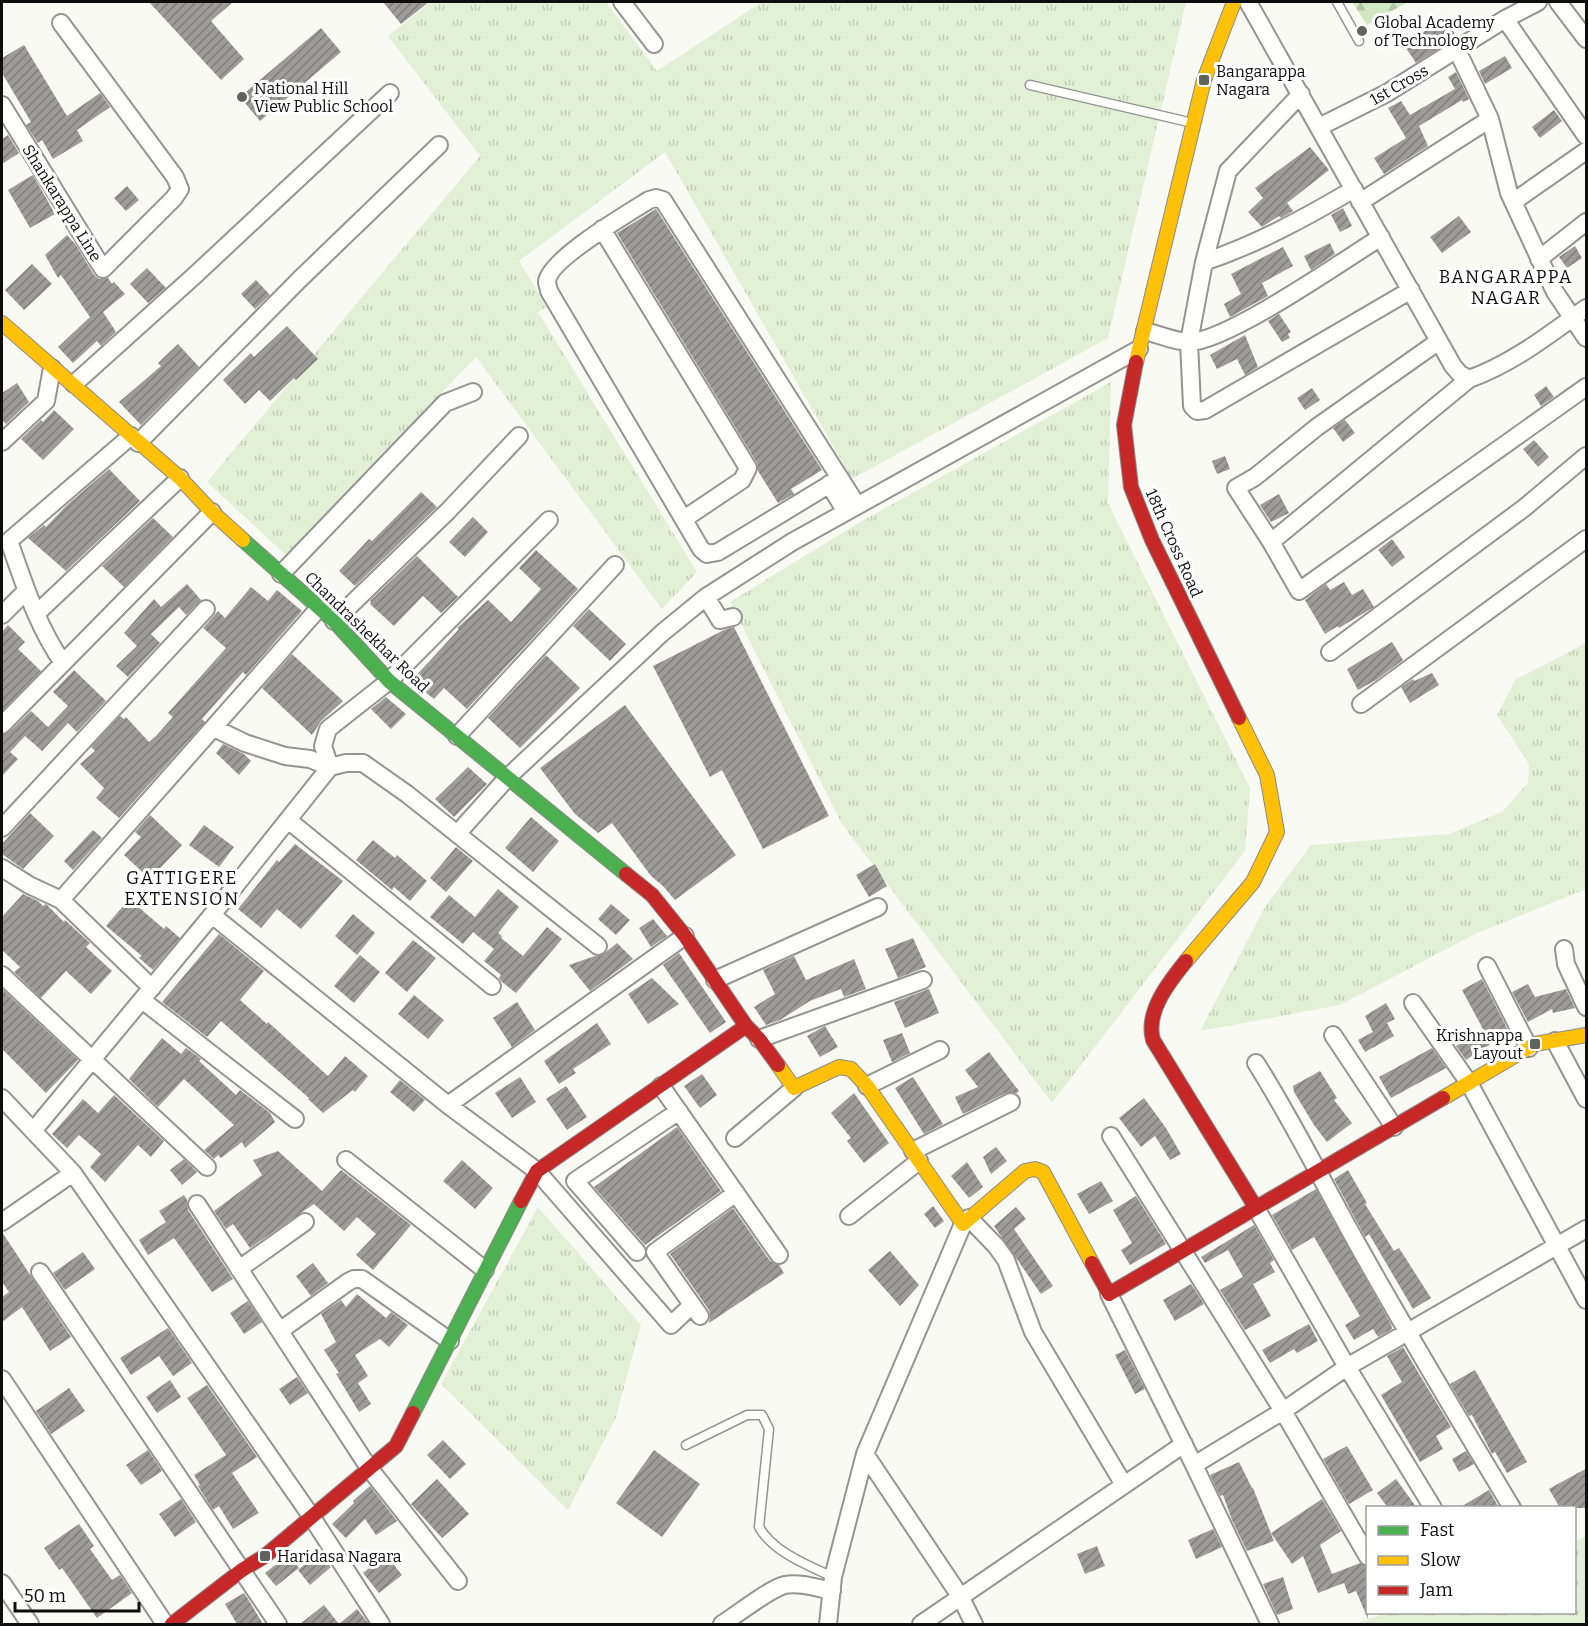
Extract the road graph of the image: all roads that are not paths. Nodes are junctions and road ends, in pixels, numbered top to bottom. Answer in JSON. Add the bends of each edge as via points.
{"nodes":[{"id":1,"x":622,"y":2,"type":"edge"},
{"id":2,"x":1234,"y":2,"type":"edge"},
{"id":3,"x":1248,"y":2,"type":"edge"},
{"id":4,"x":1337,"y":2,"type":"edge"},
{"id":5,"x":1538,"y":2,"type":"edge"},
{"id":6,"x":1557,"y":2,"type":"edge"},
{"id":7,"x":1505,"y":19,"type":"junction"},
{"id":8,"x":61,"y":23,"type":"dead end"},
{"id":9,"x":1587,"y":39,"type":"edge"},
{"id":10,"x":1359,"y":41,"type":"dead end"},
{"id":11,"x":654,"y":44,"type":"dead end"},
{"id":12,"x":1457,"y":50,"type":"junction"},
{"id":13,"x":1030,"y":85,"type":"dead end"},
{"id":14,"x":390,"y":93,"type":"dead end"},
{"id":15,"x":1301,"y":94,"type":"junction"},
{"id":16,"x":2,"y":105,"type":"edge"},
{"id":17,"x":1490,"y":119,"type":"junction"},
{"id":18,"x":1193,"y":123,"type":"junction"},
{"id":19,"x":1319,"y":127,"type":"junction"},
{"id":20,"x":1587,"y":136,"type":"edge"},
{"id":21,"x":439,"y":146,"type":"dead end"},
{"id":22,"x":1587,"y":151,"type":"edge"},
{"id":23,"x":1357,"y":195,"type":"junction"},
{"id":24,"x":1513,"y":202,"type":"junction"},
{"id":25,"x":1587,"y":222,"type":"edge"},
{"id":26,"x":602,"y":229,"type":"junction"},
{"id":27,"x":1381,"y":237,"type":"junction"},
{"id":28,"x":1539,"y":259,"type":"junction"},
{"id":29,"x":1204,"y":262,"type":"junction"},
{"id":30,"x":1411,"y":290,"type":"junction"},
{"id":31,"x":1580,"y":313,"type":"edge"},
{"id":32,"x":2,"y":323,"type":"edge"},
{"id":33,"x":1145,"y":331,"type":"junction"},
{"id":34,"x":1587,"y":338,"type":"edge"},
{"id":35,"x":1439,"y":341,"type":"junction"},
{"id":36,"x":1189,"y":342,"type":"junction"},
{"id":37,"x":1139,"y":349,"type":"junction"},
{"id":38,"x":52,"y":368,"type":"junction"},
{"id":39,"x":1469,"y":379,"type":"junction"},
{"id":40,"x":74,"y":384,"type":"junction"},
{"id":41,"x":1587,"y":387,"type":"edge"},
{"id":42,"x":473,"y":392,"type":"dead end"},
{"id":43,"x":519,"y":436,"type":"dead end"},
{"id":44,"x":135,"y":440,"type":"junction"},
{"id":45,"x":2,"y":442,"type":"edge"},
{"id":46,"x":1587,"y":456,"type":"edge"},
{"id":47,"x":180,"y":478,"type":"junction"},
{"id":48,"x":834,"y":481,"type":"junction"},
{"id":49,"x":852,"y":508,"type":"junction"},
{"id":50,"x":212,"y":512,"type":"junction"},
{"id":51,"x":684,"y":519,"type":"junction"},
{"id":52,"x":549,"y":520,"type":"dead end"},
{"id":53,"x":1587,"y":539,"type":"edge"},
{"id":54,"x":4,"y":540,"type":"edge"},
{"id":55,"x":1271,"y":542,"type":"junction"},
{"id":56,"x":615,"y":565,"type":"dead end"},
{"id":57,"x":281,"y":574,"type":"junction"},
{"id":58,"x":26,"y":591,"type":"junction"},
{"id":59,"x":706,"y":597,"type":"junction"},
{"id":60,"x":319,"y":608,"type":"junction"},
{"id":61,"x":206,"y":609,"type":"dead end"},
{"id":62,"x":36,"y":614,"type":"junction"},
{"id":63,"x":2,"y":615,"type":"edge"},
{"id":64,"x":733,"y":617,"type":"dead end"},
{"id":65,"x":334,"y":621,"type":"junction"},
{"id":66,"x":1330,"y":652,"type":"dead end"},
{"id":67,"x":63,"y":663,"type":"junction"},
{"id":68,"x":389,"y":681,"type":"junction"},
{"id":69,"x":1361,"y":704,"type":"dead end"},
{"id":70,"x":2,"y":725,"type":"edge"},
{"id":71,"x":214,"y":728,"type":"junction"},
{"id":72,"x":457,"y":736,"type":"junction"},
{"id":73,"x":330,"y":767,"type":"junction"},
{"id":74,"x":508,"y":777,"type":"junction"},
{"id":75,"x":288,"y":820,"type":"junction"},
{"id":76,"x":2,"y":828,"type":"edge"},
{"id":77,"x":457,"y":834,"type":"junction"},
{"id":78,"x":2,"y":868,"type":"edge"},
{"id":79,"x":61,"y":900,"type":"junction"},
{"id":80,"x":878,"y":907,"type":"dead end"},
{"id":81,"x":212,"y":915,"type":"junction"},
{"id":82,"x":685,"y":936,"type":"junction"},
{"id":83,"x":598,"y":945,"type":"dead end"},
{"id":84,"x":1564,"y":949,"type":"dead end"},
{"id":85,"x":1487,"y":966,"type":"dead end"},
{"id":86,"x":2,"y":975,"type":"edge"},
{"id":87,"x":715,"y":980,"type":"junction"},
{"id":88,"x":923,"y":980,"type":"dead end"},
{"id":89,"x":492,"y":986,"type":"dead end"},
{"id":90,"x":147,"y":994,"type":"junction"},
{"id":91,"x":1413,"y":1004,"type":"dead end"},
{"id":92,"x":1587,"y":1007,"type":"edge"},
{"id":93,"x":746,"y":1026,"type":"junction"},
{"id":94,"x":1333,"y":1035,"type":"dead end"},
{"id":95,"x":1587,"y":1035,"type":"edge"},
{"id":96,"x":759,"y":1039,"type":"junction"},
{"id":97,"x":1555,"y":1041,"type":"junction"},
{"id":98,"x":1529,"y":1048,"type":"junction"},
{"id":99,"x":940,"y":1050,"type":"dead end"},
{"id":100,"x":94,"y":1059,"type":"junction"},
{"id":101,"x":1256,"y":1063,"type":"dead end"},
{"id":102,"x":1469,"y":1083,"type":"junction"},
{"id":103,"x":661,"y":1086,"type":"junction"},
{"id":104,"x":867,"y":1086,"type":"junction"},
{"id":105,"x":794,"y":1088,"type":"junction"},
{"id":106,"x":1587,"y":1100,"type":"edge"},
{"id":107,"x":3,"y":1102,"type":"edge"},
{"id":108,"x":1011,"y":1102,"type":"dead end"},
{"id":109,"x":448,"y":1105,"type":"junction"},
{"id":110,"x":679,"y":1111,"type":"junction"},
{"id":111,"x":296,"y":1119,"type":"dead end"},
{"id":112,"x":1394,"y":1127,"type":"junction"},
{"id":113,"x":33,"y":1131,"type":"junction"},
{"id":114,"x":1111,"y":1136,"type":"dead end"},
{"id":115,"x":586,"y":1138,"type":"junction"},
{"id":116,"x":735,"y":1138,"type":"dead end"},
{"id":117,"x":916,"y":1156,"type":"junction"},
{"id":118,"x":346,"y":1160,"type":"dead end"},
{"id":119,"x":604,"y":1160,"type":"junction"},
{"id":120,"x":207,"y":1167,"type":"dead end"},
{"id":121,"x":537,"y":1172,"type":"junction"},
{"id":122,"x":1317,"y":1172,"type":"junction"},
{"id":123,"x":73,"y":1173,"type":"junction"},
{"id":124,"x":578,"y":1186,"type":"junction"},
{"id":125,"x":736,"y":1192,"type":"junction"},
{"id":126,"x":562,"y":1200,"type":"junction"},
{"id":127,"x":197,"y":1204,"type":"dead end"},
{"id":128,"x":1256,"y":1208,"type":"junction"},
{"id":129,"x":849,"y":1216,"type":"dead end"},
{"id":130,"x":966,"y":1221,"type":"junction"},
{"id":131,"x":2,"y":1222,"type":"edge"},
{"id":132,"x":305,"y":1222,"type":"dead end"},
{"id":133,"x":616,"y":1229,"type":"junction"},
{"id":134,"x":1587,"y":1229,"type":"edge"},
{"id":135,"x":600,"y":1244,"type":"junction"},
{"id":136,"x":1557,"y":1247,"type":"junction"},
{"id":137,"x":1184,"y":1250,"type":"junction"},
{"id":138,"x":637,"y":1252,"type":"dead end"},
{"id":139,"x":779,"y":1255,"type":"dead end"},
{"id":140,"x":239,"y":1269,"type":"junction"},
{"id":141,"x":485,"y":1269,"type":"junction"},
{"id":142,"x":40,"y":1272,"type":"dead end"},
{"id":143,"x":1108,"y":1294,"type":"junction"},
{"id":144,"x":1587,"y":1300,"type":"edge"},
{"id":145,"x":281,"y":1330,"type":"junction"},
{"id":146,"x":1407,"y":1332,"type":"junction"},
{"id":147,"x":450,"y":1341,"type":"junction"},
{"id":148,"x":1347,"y":1367,"type":"junction"},
{"id":149,"x":2,"y":1379,"type":"edge"},
{"id":150,"x":1283,"y":1412,"type":"junction"},
{"id":151,"x":1184,"y":1444,"type":"junction"},
{"id":152,"x":686,"y":1445,"type":"dead end"},
{"id":153,"x":864,"y":1454,"type":"junction"},
{"id":154,"x":1194,"y":1465,"type":"junction"},
{"id":155,"x":369,"y":1468,"type":"junction"},
{"id":156,"x":1124,"y":1485,"type":"junction"},
{"id":157,"x":1432,"y":1506,"type":"edge"},
{"id":158,"x":1511,"y":1506,"type":"edge"},
{"id":159,"x":311,"y":1516,"type":"junction"},
{"id":160,"x":1366,"y":1554,"type":"edge"},
{"id":161,"x":242,"y":1570,"type":"junction"},
{"id":162,"x":458,"y":1581,"type":"dead end"},
{"id":163,"x":2,"y":1583,"type":"edge"},
{"id":164,"x":832,"y":1584,"type":"junction"},
{"id":165,"x":960,"y":1596,"type":"junction"},
{"id":166,"x":30,"y":1624,"type":"edge"},
{"id":167,"x":165,"y":1624,"type":"edge"},
{"id":168,"x":172,"y":1624,"type":"edge"},
{"id":169,"x":278,"y":1624,"type":"edge"},
{"id":170,"x":381,"y":1624,"type":"edge"},
{"id":171,"x":722,"y":1624,"type":"edge"},
{"id":172,"x":828,"y":1624,"type":"edge"},
{"id":173,"x":921,"y":1624,"type":"edge"},
{"id":174,"x":974,"y":1624,"type":"edge"},
{"id":175,"x":1269,"y":1624,"type":"edge"}],
"edges":[{"from":1,"to":11,"type":"street"},
{"from":2,"to":18,"type":"street","name":"18th Cross Road","via":[[1204,80]]},
{"from":3,"to":15,"type":"street"},
{"from":4,"to":10,"type":"lane"},
{"from":5,"to":7,"type":"street","name":"1st Cross"},
{"from":6,"to":9,"type":"street"},
{"from":7,"to":12,"type":"street","name":"1st Cross"},
{"from":7,"to":20,"type":"street"},
{"from":8,"to":16,"type":"street","name":"Shankarappa Line","via":[[175,177],[180,189],[174,198],[103,269]]},
{"from":12,"to":17,"type":"street"},
{"from":12,"to":19,"type":"street","name":"1st Cross","via":[[1387,93]]},
{"from":13,"to":18,"type":"lane"},
{"from":14,"to":40,"type":"street"},
{"from":15,"to":19,"type":"street"},
{"from":15,"to":29,"type":"street","via":[[1228,171]]},
{"from":17,"to":23,"type":"street"},
{"from":17,"to":24,"type":"street"},
{"from":18,"to":33,"type":"street","name":"18th Cross Road"},
{"from":19,"to":23,"type":"street"},
{"from":21,"to":44,"type":"street"},
{"from":22,"to":24,"type":"street"},
{"from":23,"to":27,"type":"street"},
{"from":23,"to":29,"type":"street","via":[[1252,245]]},
{"from":24,"to":28,"type":"street"},
{"from":25,"to":28,"type":"street"},
{"from":26,"to":48,"type":"street","via":[[649,200],[656,198],[669,207]]},
{"from":26,"to":51,"type":"street","via":[[553,270],[547,282],[549,291]]},
{"from":26,"to":51,"type":"street","via":[[748,468],[742,480]]},
{"from":27,"to":30,"type":"street"},
{"from":27,"to":36,"type":"street","via":[[1246,320]]},
{"from":28,"to":31,"type":"street","via":[[1555,292]]},
{"from":29,"to":36,"type":"street"},
{"from":30,"to":35,"type":"street"},
{"from":30,"to":36,"type":"street","via":[[1205,410],[1197,411],[1192,406]]},
{"from":31,"to":34,"type":"street"},
{"from":31,"to":39,"type":"street","via":[[1540,342]]},
{"from":32,"to":38,"type":"street","name":"Chandrashekhar Road"},
{"from":33,"to":36,"type":"street"},
{"from":33,"to":37,"type":"street","name":"18th Cross Road"},
{"from":35,"to":39,"type":"street","via":[[1453,366]]},
{"from":35,"to":55,"type":"street","via":[[1236,488]]},
{"from":37,"to":49,"type":"street"},
{"from":37,"to":128,"type":"street","name":"18th Cross Road","via":[[1124,425],[1131,487],[1152,540],[1267,775],[1277,832],[1252,882],[1173,978],[1151,1018],[1150,1029],[1153,1040]]},
{"from":38,"to":40,"type":"street","name":"Chandrashekhar Road"},
{"from":38,"to":45,"type":"street","via":[[46,401]]},
{"from":39,"to":55,"type":"street"},
{"from":40,"to":44,"type":"street","name":"Chandrashekhar Road"},
{"from":41,"to":55,"type":"street","via":[[1299,591]]},
{"from":42,"to":57,"type":"street","via":[[445,403]]},
{"from":43,"to":65,"type":"street"},
{"from":44,"to":47,"type":"street","name":"Chandrashekhar Road"},
{"from":44,"to":54,"type":"street"},
{"from":46,"to":66,"type":"street","via":[[1524,508]]},
{"from":47,"to":50,"type":"street","name":"Chandrashekhar Road"},
{"from":47,"to":62,"type":"street"},
{"from":48,"to":49,"type":"street"},
{"from":48,"to":51,"type":"street","via":[[712,554],[702,549]]},
{"from":49,"to":59,"type":"street"},
{"from":50,"to":57,"type":"street","name":"Chandrashekhar Road"},
{"from":50,"to":67,"type":"street"},
{"from":52,"to":68,"type":"street"},
{"from":53,"to":69,"type":"street"},
{"from":54,"to":58,"type":"street"},
{"from":56,"to":72,"type":"street"},
{"from":57,"to":60,"type":"street","name":"Chandrashekhar Road"},
{"from":58,"to":62,"type":"street"},
{"from":58,"to":63,"type":"street"},
{"from":59,"to":64,"type":"street","via":[[720,620]]},
{"from":59,"to":74,"type":"street"},
{"from":60,"to":65,"type":"street","name":"Chandrashekhar Road"},
{"from":60,"to":71,"type":"street"},
{"from":61,"to":76,"type":"street"},
{"from":62,"to":67,"type":"street"},
{"from":65,"to":68,"type":"street","name":"Chandrashekhar Road"},
{"from":67,"to":70,"type":"street"},
{"from":68,"to":72,"type":"street","name":"Chandrashekhar Road"},
{"from":68,"to":73,"type":"street","via":[[328,729],[323,746]]},
{"from":71,"to":73,"type":"street","via":[[245,743]]},
{"from":71,"to":79,"type":"street"},
{"from":72,"to":74,"type":"street","name":"Chandrashekhar Road"},
{"from":73,"to":75,"type":"street"},
{"from":73,"to":77,"type":"street","via":[[363,763]]},
{"from":74,"to":77,"type":"street"},
{"from":74,"to":82,"type":"street","name":"Chandrashekhar Road","via":[[656,893]]},
{"from":75,"to":81,"type":"street"},
{"from":75,"to":89,"type":"street"},
{"from":77,"to":83,"type":"street"},
{"from":78,"to":79,"type":"street"},
{"from":79,"to":90,"type":"street"},
{"from":80,"to":87,"type":"street"},
{"from":81,"to":90,"type":"street"},
{"from":81,"to":109,"type":"street"},
{"from":82,"to":87,"type":"street","name":"Chandrashekhar Road"},
{"from":82,"to":109,"type":"street"},
{"from":84,"to":92,"type":"street","via":[[1568,969]]},
{"from":85,"to":98,"type":"street"},
{"from":86,"to":100,"type":"street"},
{"from":87,"to":93,"type":"street","name":"Chandrashekhar Road"},
{"from":88,"to":96,"type":"street"},
{"from":90,"to":100,"type":"street"},
{"from":90,"to":111,"type":"street"},
{"from":91,"to":102,"type":"street"},
{"from":93,"to":96,"type":"street","name":"Chandrashekhar Road"},
{"from":93,"to":103,"type":"street"},
{"from":94,"to":112,"type":"street"},
{"from":95,"to":97,"type":"street"},
{"from":96,"to":105,"type":"street","name":"Chandrashekhar Road"},
{"from":97,"to":98,"type":"street"},
{"from":97,"to":106,"type":"street"},
{"from":98,"to":102,"type":"street"},
{"from":99,"to":104,"type":"street"},
{"from":100,"to":113,"type":"street"},
{"from":100,"to":120,"type":"street"},
{"from":101,"to":122,"type":"street"},
{"from":102,"to":112,"type":"street"},
{"from":102,"to":136,"type":"street"},
{"from":103,"to":110,"type":"street"},
{"from":103,"to":115,"type":"street"},
{"from":104,"to":105,"type":"street","via":[[851,1069],[839,1067]]},
{"from":104,"to":117,"type":"street"},
{"from":105,"to":116,"type":"street"},
{"from":107,"to":113,"type":"street"},
{"from":108,"to":117,"type":"street"},
{"from":109,"to":121,"type":"street"},
{"from":110,"to":119,"type":"street"},
{"from":110,"to":125,"type":"street"},
{"from":112,"to":122,"type":"street"},
{"from":113,"to":123,"type":"street"},
{"from":114,"to":137,"type":"street"},
{"from":115,"to":119,"type":"street"},
{"from":115,"to":121,"type":"street"},
{"from":117,"to":129,"type":"street"},
{"from":117,"to":130,"type":"street"},
{"from":118,"to":141,"type":"street"},
{"from":119,"to":124,"type":"street","via":[[576,1178]]},
{"from":121,"to":126,"type":"street"},
{"from":121,"to":141,"type":"street"},
{"from":122,"to":128,"type":"street"},
{"from":122,"to":146,"type":"street"},
{"from":123,"to":131,"type":"street"},
{"from":123,"to":159,"type":"street"},
{"from":124,"to":126,"type":"street"},
{"from":124,"to":133,"type":"street"},
{"from":125,"to":135,"type":"street","via":[[655,1252],[696,1311],[671,1325]]},
{"from":125,"to":139,"type":"street"},
{"from":126,"to":135,"type":"street"},
{"from":127,"to":140,"type":"street"},
{"from":128,"to":137,"type":"street"},
{"from":128,"to":148,"type":"street"},
{"from":130,"to":143,"type":"street","via":[[1025,1172],[1043,1172]]},
{"from":130,"to":153,"type":"street"},
{"from":130,"to":156,"type":"street","via":[[996,1246],[1006,1260],[1033,1332]]},
{"from":132,"to":140,"type":"street"},
{"from":133,"to":135,"type":"street"},
{"from":133,"to":138,"type":"street"},
{"from":134,"to":136,"type":"street"},
{"from":136,"to":144,"type":"street"},
{"from":136,"to":146,"type":"street"},
{"from":137,"to":143,"type":"street"},
{"from":137,"to":150,"type":"street"},
{"from":140,"to":145,"type":"street"},
{"from":141,"to":147,"type":"street"},
{"from":142,"to":161,"type":"street"},
{"from":143,"to":151,"type":"street"},
{"from":145,"to":147,"type":"street","via":[[354,1279],[362,1280]]},
{"from":145,"to":155,"type":"street"},
{"from":146,"to":148,"type":"street"},
{"from":146,"to":158,"type":"street"},
{"from":147,"to":155,"type":"street","via":[[396,1446]]},
{"from":148,"to":150,"type":"street"},
{"from":148,"to":157,"type":"street"},
{"from":149,"to":167,"type":"street"},
{"from":150,"to":154,"type":"street"},
{"from":150,"to":160,"type":"street"},
{"from":151,"to":154,"type":"street"},
{"from":151,"to":156,"type":"street"},
{"from":152,"to":164,"type":"lane","via":[[747,1415],[762,1415],[769,1429],[759,1527],[765,1538]]},
{"from":153,"to":164,"type":"street"},
{"from":153,"to":165,"type":"street"},
{"from":154,"to":175,"type":"street"},
{"from":155,"to":159,"type":"street"},
{"from":155,"to":162,"type":"street"},
{"from":156,"to":165,"type":"street"},
{"from":159,"to":161,"type":"street","via":[[265,1556]]},
{"from":159,"to":170,"type":"street"},
{"from":161,"to":168,"type":"street"},
{"from":161,"to":169,"type":"street"},
{"from":163,"to":166,"type":"street"},
{"from":164,"to":171,"type":"street","via":[[785,1585]]},
{"from":164,"to":172,"type":"street"},
{"from":165,"to":173,"type":"street"},
{"from":165,"to":174,"type":"street"}]}
